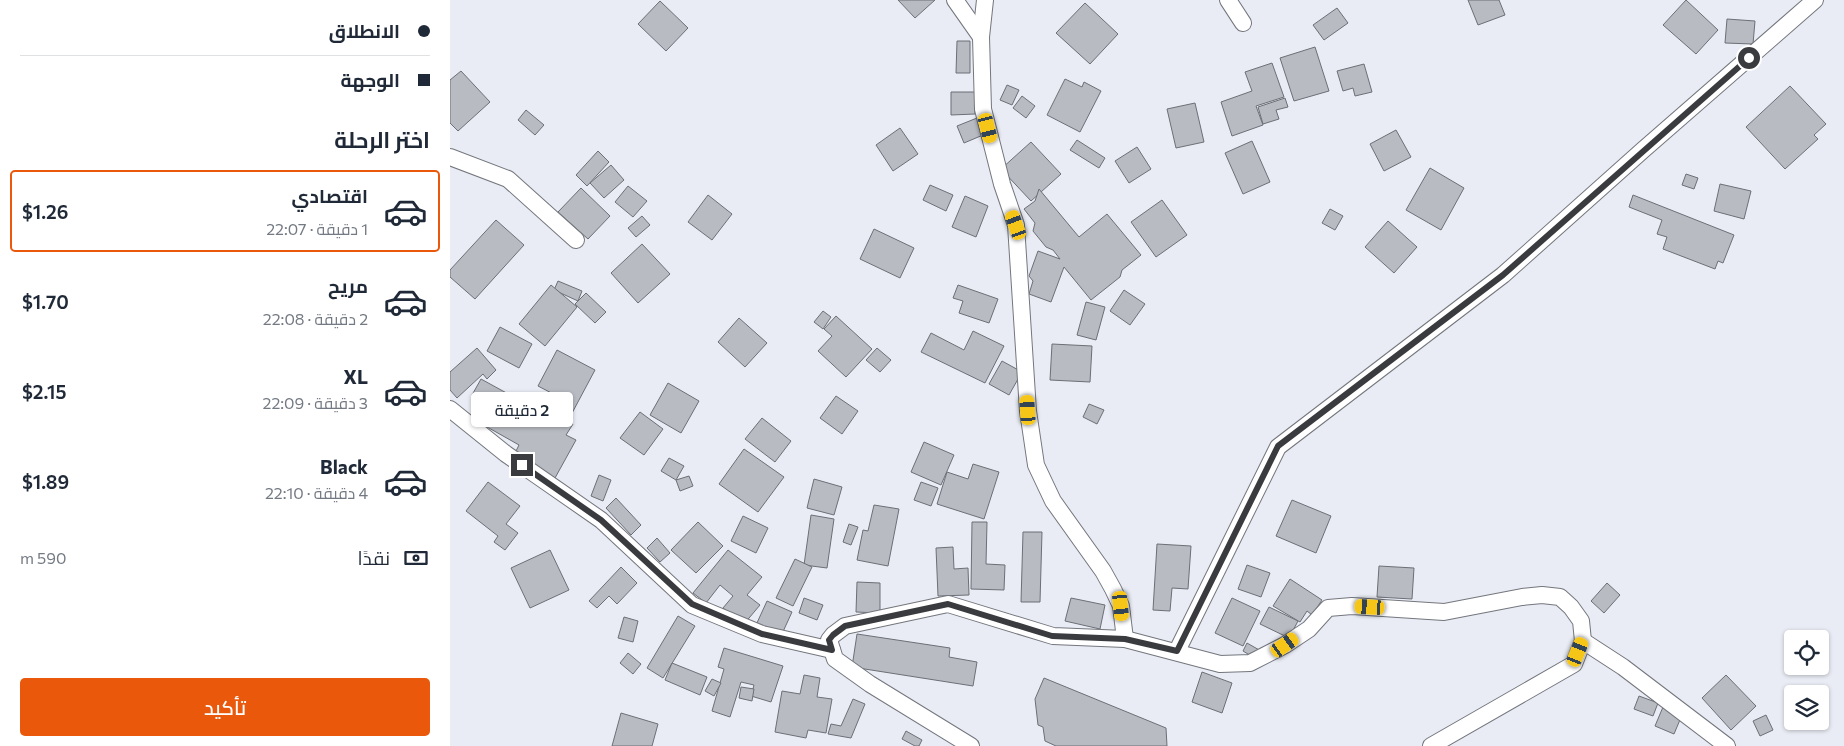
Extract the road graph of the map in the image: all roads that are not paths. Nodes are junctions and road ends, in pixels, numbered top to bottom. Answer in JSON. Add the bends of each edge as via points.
{"nodes":[{"id":1,"x":955,"y":0,"type":"edge"},
{"id":2,"x":985,"y":0,"type":"edge"},
{"id":3,"x":1228,"y":0,"type":"edge"},
{"id":4,"x":1815,"y":0,"type":"edge"},
{"id":5,"x":1242,"y":23,"type":"dead end"},
{"id":6,"x":981,"y":38,"type":"junction"},
{"id":7,"x":450,"y":157,"type":"edge"},
{"id":8,"x":576,"y":240,"type":"dead end"},
{"id":9,"x":450,"y":409,"type":"edge"},
{"id":10,"x":1125,"y":639,"type":"junction"},
{"id":11,"x":1583,"y":641,"type":"junction"},
{"id":12,"x":832,"y":650,"type":"junction"},
{"id":13,"x":1177,"y":651,"type":"junction"},
{"id":14,"x":971,"y":746,"type":"edge"},
{"id":15,"x":1430,"y":746,"type":"edge"},
{"id":16,"x":1727,"y":746,"type":"edge"}],
"edges":[{"from":1,"to":6,"type":"street"},
{"from":2,"to":6,"type":"street"},
{"from":3,"to":5,"type":"street"},
{"from":4,"to":13,"type":"street","via":[[1503,275],[1278,446]]},
{"from":6,"to":10,"type":"street","via":[[983,109],[1016,225],[1028,410],[1036,465],[1052,501],[1113,589],[1121,606]]},
{"from":7,"to":8,"type":"street","via":[[508,179]]},
{"from":9,"to":12,"type":"street","via":[[506,454],[601,520],[692,604],[762,634]]},
{"from":10,"to":12,"type":"street","via":[[1052,636],[948,604],[845,626],[829,640]]},
{"from":10,"to":13,"type":"street"},
{"from":11,"to":13,"type":"street","via":[[1580,620],[1571,607],[1560,597],[1542,596],[1444,612],[1352,606],[1328,608],[1309,629],[1250,663],[1220,664]]},
{"from":11,"to":15,"type":"street","via":[[1574,664]]},
{"from":11,"to":16,"type":"street","via":[[1623,667]]},
{"from":12,"to":14,"type":"street","via":[[835,659],[870,684]]}]}
